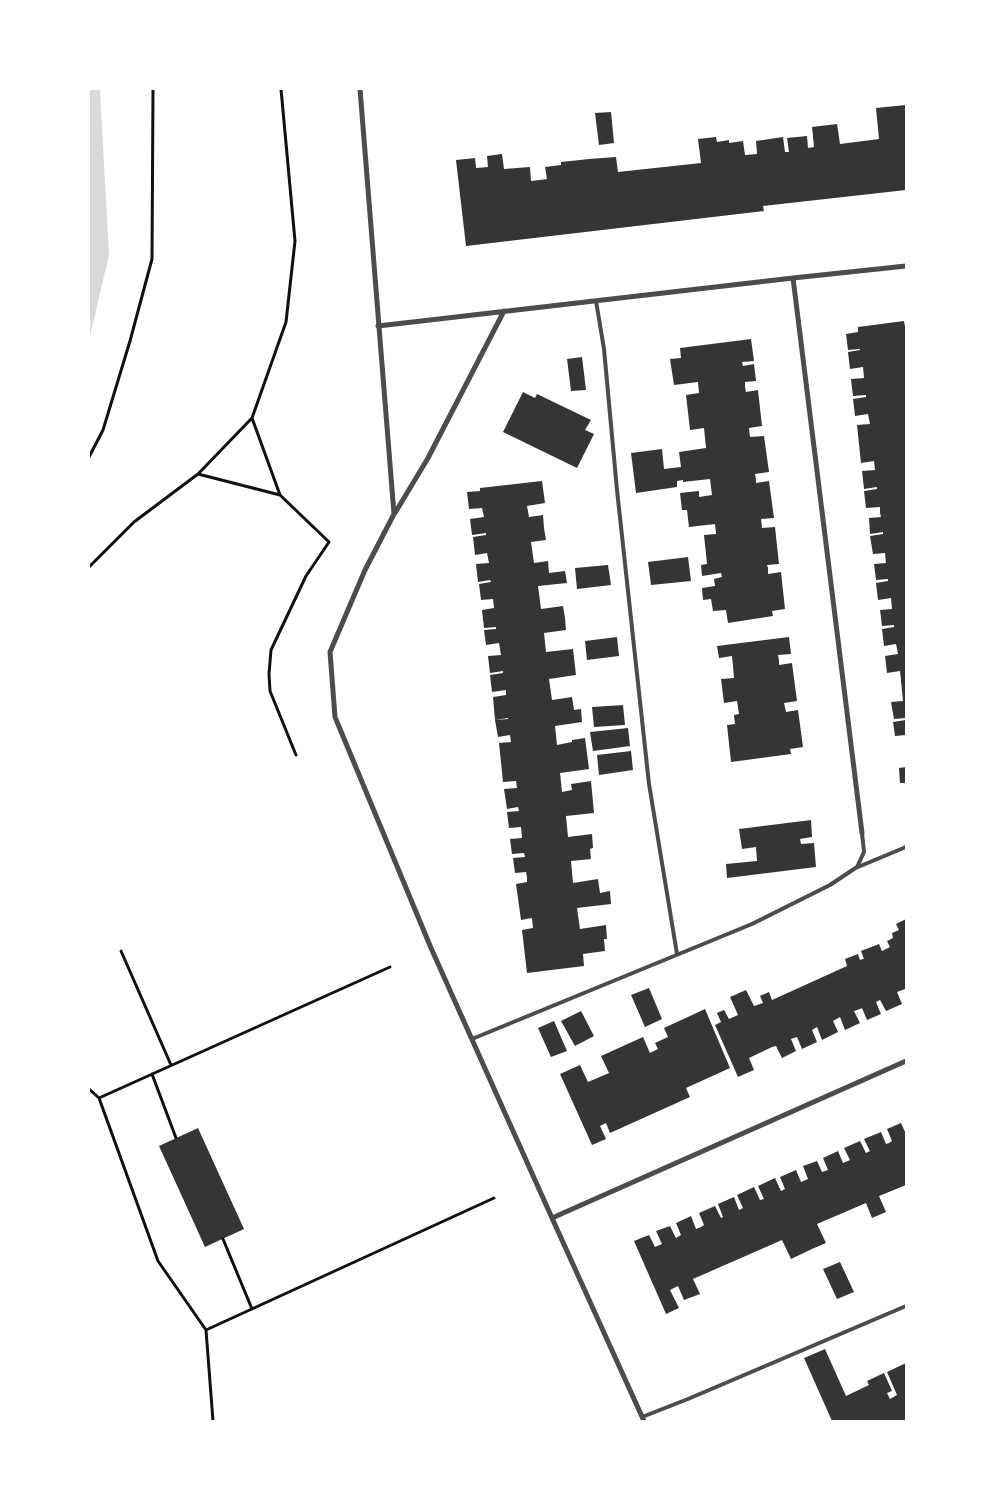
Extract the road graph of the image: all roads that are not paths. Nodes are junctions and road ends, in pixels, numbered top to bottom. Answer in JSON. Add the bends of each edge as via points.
{"nodes":[{"id":1,"x":360,"y":89,"type":"edge"},
{"id":2,"x":906,"y":266,"type":"edge"},
{"id":3,"x":793,"y":278,"type":"junction"},
{"id":4,"x":596,"y":301,"type":"junction"},
{"id":5,"x":504,"y":312,"type":"junction"},
{"id":6,"x":378,"y":326,"type":"junction"},
{"id":7,"x":394,"y":514,"type":"junction"},
{"id":8,"x":862,"y":833,"type":"joint"},
{"id":9,"x":906,"y":847,"type":"edge"},
{"id":10,"x":857,"y":867,"type":"junction"},
{"id":11,"x":677,"y":954,"type":"junction"},
{"id":12,"x":472,"y":1039,"type":"junction"},
{"id":13,"x":906,"y":1061,"type":"edge"},
{"id":14,"x":552,"y":1218,"type":"junction"},
{"id":15,"x":906,"y":1306,"type":"edge"},
{"id":16,"x":643,"y":1419,"type":"edge"}],
"edges":[{"from":1,"to":6,"type":"street"},
{"from":2,"to":3,"type":"street"},
{"from":3,"to":4,"type":"street"},
{"from":3,"to":8,"type":"street"},
{"from":4,"to":5,"type":"street"},
{"from":4,"to":11,"type":"lane","via":[[604,349],[649,784]]},
{"from":5,"to":6,"type":"street"},
{"from":5,"to":7,"type":"street","via":[[428,458]]},
{"from":6,"to":7,"type":"street"},
{"from":7,"to":12,"type":"street","via":[[365,570],[330,652],[335,717]]},
{"from":8,"to":10,"type":"lane","via":[[864,852]]},
{"from":9,"to":10,"type":"lane"},
{"from":10,"to":11,"type":"lane","via":[[830,885],[752,924]]},
{"from":11,"to":12,"type":"lane"},
{"from":12,"to":14,"type":"street"},
{"from":13,"to":14,"type":"street"},
{"from":14,"to":16,"type":"street"},
{"from":15,"to":16,"type":"lane"}]}
